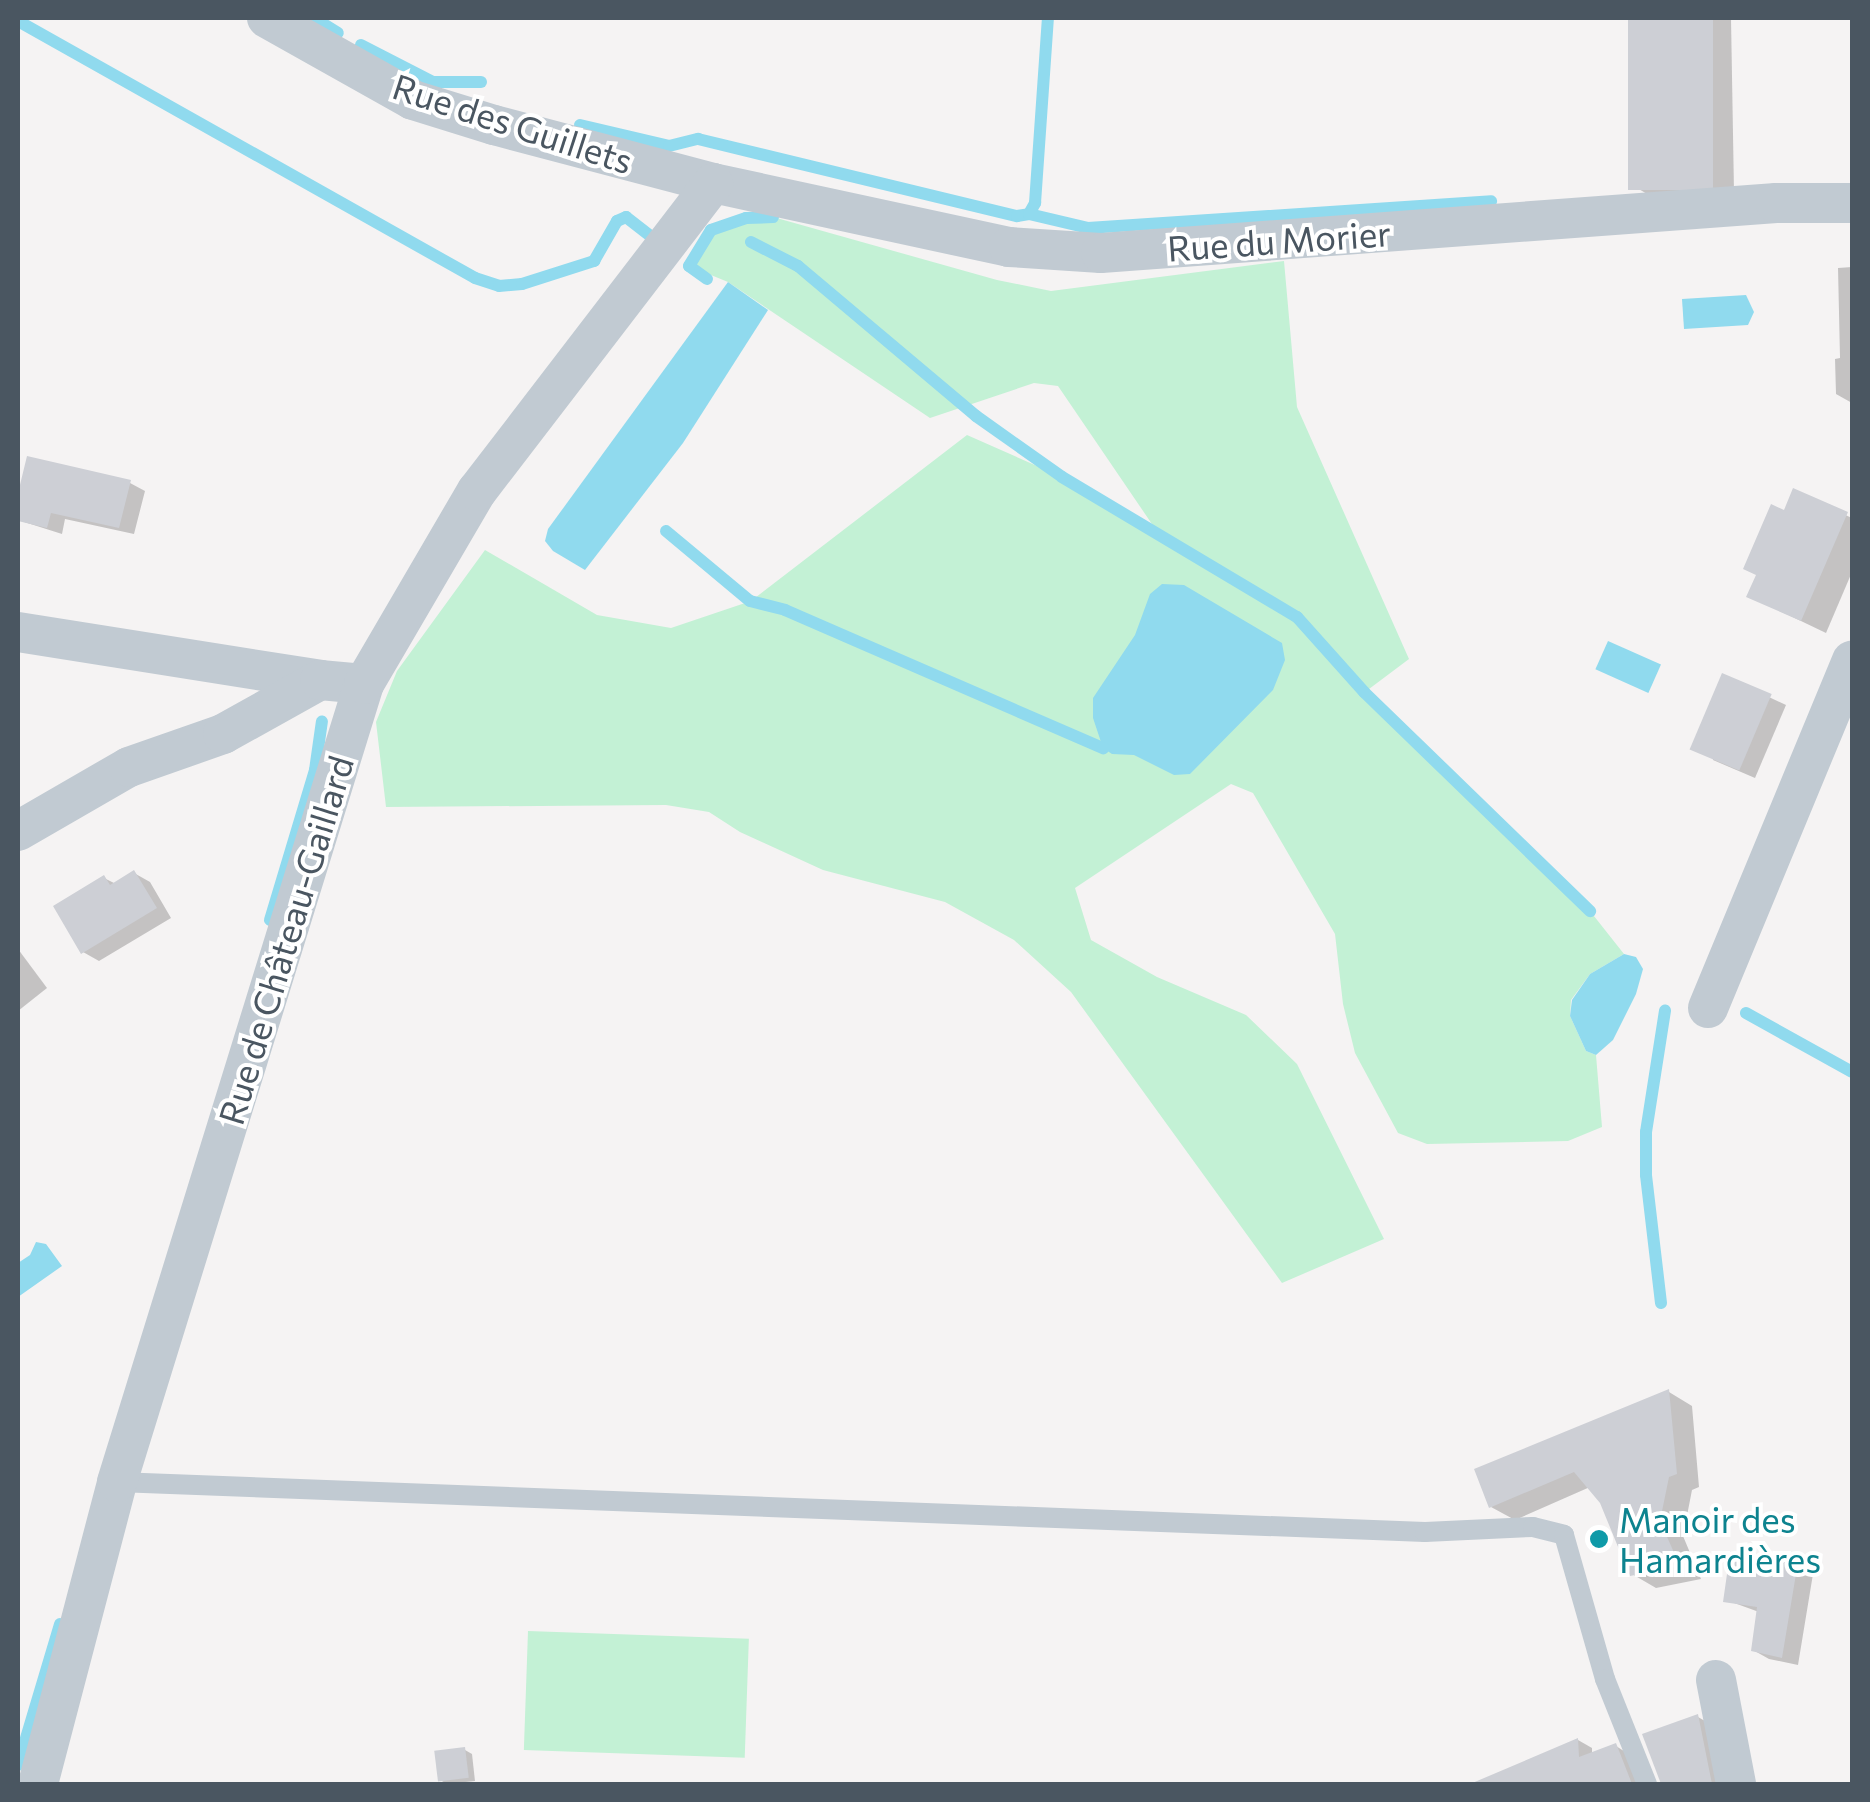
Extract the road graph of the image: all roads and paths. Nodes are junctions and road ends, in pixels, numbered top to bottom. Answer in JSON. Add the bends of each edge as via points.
{"nodes":[{"id":1,"x":267,"y":18,"type":"edge"},
{"id":2,"x":712,"y":183,"type":"junction"},
{"id":3,"x":1852,"y":203,"type":"edge"},
{"id":4,"x":18,"y":632,"type":"edge"},
{"id":5,"x":1852,"y":661,"type":"edge"},
{"id":6,"x":320,"y":680,"type":"junction"},
{"id":7,"x":364,"y":684,"type":"junction"},
{"id":8,"x":18,"y":831,"type":"edge"},
{"id":9,"x":1708,"y":1008,"type":"dead end"},
{"id":10,"x":118,"y":1482,"type":"junction"},
{"id":11,"x":1716,"y":1680,"type":"dead end"},
{"id":12,"x":38,"y":1784,"type":"edge"},
{"id":13,"x":1647,"y":1784,"type":"edge"},
{"id":14,"x":1736,"y":1784,"type":"edge"}],
"edges":[{"from":1,"to":2,"type":"street","name":"Rue des Guillets","via":[[413,100]]},
{"from":2,"to":3,"type":"street","name":"Rue du Morier","via":[[951,237],[1101,253],[1776,202]]},
{"from":2,"to":7,"type":"street","name":"Rue de Château-Gaillard","via":[[477,491]]},
{"from":4,"to":6,"type":"street"},
{"from":5,"to":9,"type":"street"},
{"from":6,"to":7,"type":"street"},
{"from":6,"to":8,"type":"street","via":[[224,734],[129,767]]},
{"from":7,"to":10,"type":"street","name":"Rue de Château-Gaillard"},
{"from":10,"to":12,"type":"street","name":"Rue de Château-Gaillard"},
{"from":10,"to":13,"type":"lane","via":[[1425,1532],[1533,1527],[1564,1535],[1605,1679]]},
{"from":11,"to":14,"type":"street"}]}
